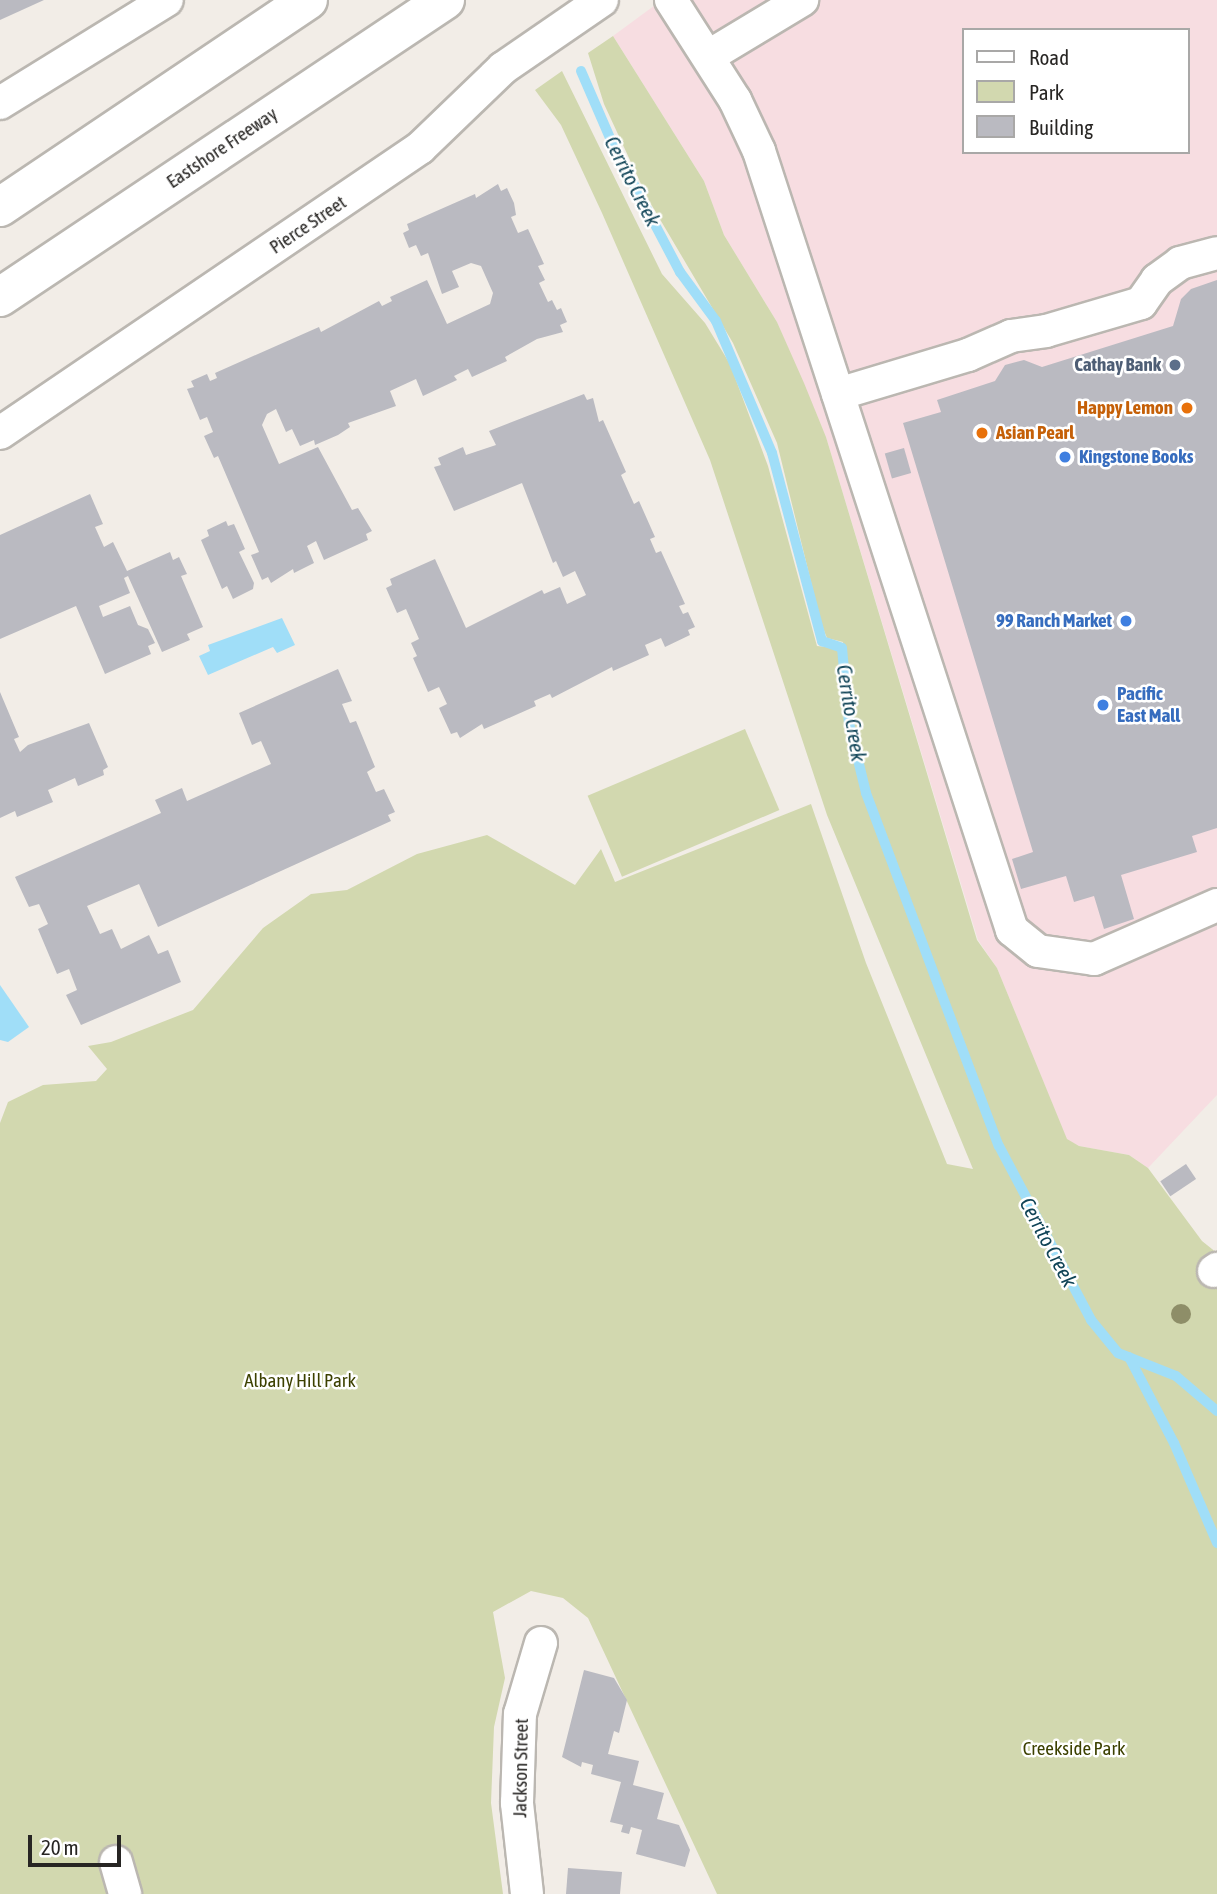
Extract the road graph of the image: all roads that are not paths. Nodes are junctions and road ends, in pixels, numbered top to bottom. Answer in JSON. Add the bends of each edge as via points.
{"nodes":[{"id":1,"x":167,"y":0,"type":"edge"},
{"id":2,"x":308,"y":0,"type":"edge"},
{"id":3,"x":445,"y":0,"type":"edge"},
{"id":4,"x":602,"y":0,"type":"edge"},
{"id":5,"x":671,"y":0,"type":"edge"},
{"id":6,"x":802,"y":0,"type":"edge"},
{"id":7,"x":709,"y":56,"type":"junction"},
{"id":8,"x":0,"y":103,"type":"edge"},
{"id":9,"x":0,"y":207,"type":"edge"},
{"id":10,"x":1217,"y":253,"type":"edge"},
{"id":11,"x":0,"y":297,"type":"edge"},
{"id":12,"x":838,"y":394,"type":"junction"},
{"id":13,"x":0,"y":433,"type":"edge"},
{"id":14,"x":1217,"y":905,"type":"edge"},
{"id":15,"x":541,"y":1643,"type":"dead end"},
{"id":16,"x":116,"y":1862,"type":"dead end"},
{"id":17,"x":125,"y":1894,"type":"edge"},
{"id":18,"x":527,"y":1894,"type":"edge"}],
"edges":[{"from":1,"to":8,"type":"street"},
{"from":2,"to":9,"type":"highway"},
{"from":3,"to":11,"type":"highway","name":"Eastshore Freeway"},
{"from":4,"to":13,"type":"street","name":"Pierce Street","via":[[503,68],[420,148]]},
{"from":5,"to":7,"type":"street"},
{"from":6,"to":7,"type":"street"},
{"from":7,"to":12,"type":"street","via":[[759,151]]},
{"from":10,"to":12,"type":"street","via":[[1180,263],[1157,280],[1141,303],[1046,331],[1010,336],[968,355]]},
{"from":12,"to":14,"type":"street","via":[[1012,930],[1038,951],[1094,960]]},
{"from":15,"to":18,"type":"street","name":"Jackson Street","via":[[520,1714],[517,1803]]},
{"from":16,"to":17,"type":"street"}]}
